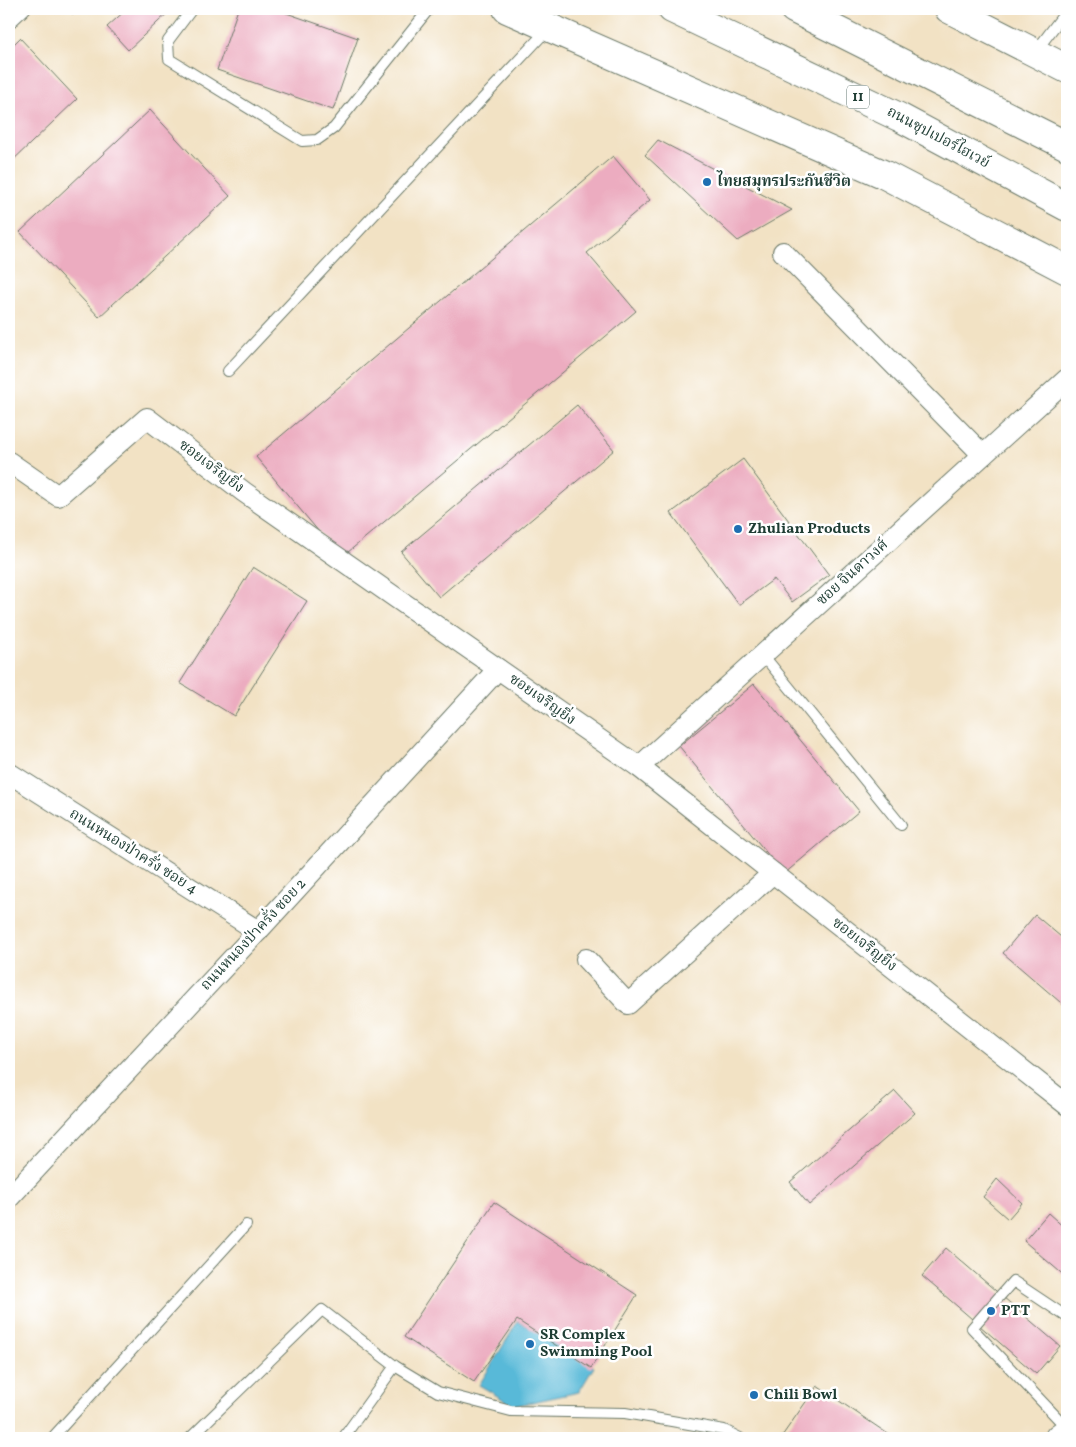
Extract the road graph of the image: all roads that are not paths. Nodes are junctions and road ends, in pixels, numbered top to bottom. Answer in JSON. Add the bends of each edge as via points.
{"nodes":[{"id":1,"x":25,"y":9,"type":"edge"},
{"id":2,"x":192,"y":9,"type":"edge"},
{"id":3,"x":429,"y":9,"type":"edge"},
{"id":4,"x":507,"y":9,"type":"edge"},
{"id":5,"x":672,"y":9,"type":"edge"},
{"id":6,"x":794,"y":9,"type":"edge"},
{"id":7,"x":949,"y":9,"type":"edge"},
{"id":8,"x":1067,"y":10,"type":"edge"},
{"id":9,"x":9,"y":24,"type":"edge"},
{"id":10,"x":550,"y":27,"type":"junction"},
{"id":11,"x":1036,"y":52,"type":"junction"},
{"id":12,"x":1067,"y":68,"type":"edge"},
{"id":13,"x":1067,"y":146,"type":"edge"},
{"id":14,"x":1067,"y":207,"type":"edge"},
{"id":15,"x":783,"y":252,"type":"dead end"},
{"id":16,"x":1067,"y":270,"type":"edge"},
{"id":17,"x":228,"y":371,"type":"dead end"},
{"id":18,"x":1067,"y":379,"type":"edge"},
{"id":19,"x":983,"y":455,"type":"junction"},
{"id":20,"x":9,"y":462,"type":"edge"},
{"id":21,"x":763,"y":655,"type":"junction"},
{"id":22,"x":498,"y":669,"type":"junction"},
{"id":23,"x":639,"y":767,"type":"junction"},
{"id":24,"x":9,"y":773,"type":"edge"},
{"id":25,"x":902,"y":825,"type":"dead end"},
{"id":26,"x":773,"y":873,"type":"junction"},
{"id":27,"x":258,"y":931,"type":"junction"},
{"id":28,"x":586,"y":959,"type":"dead end"},
{"id":29,"x":1067,"y":1105,"type":"edge"},
{"id":30,"x":9,"y":1198,"type":"edge"},
{"id":31,"x":246,"y":1225,"type":"dead end"},
{"id":32,"x":1067,"y":1317,"type":"edge"},
{"id":33,"x":395,"y":1366,"type":"junction"},
{"id":34,"x":1067,"y":1430,"type":"edge"},
{"id":35,"x":52,"y":1438,"type":"edge"},
{"id":36,"x":190,"y":1438,"type":"edge"},
{"id":37,"x":343,"y":1438,"type":"edge"},
{"id":38,"x":740,"y":1438,"type":"edge"},
{"id":39,"x":1059,"y":1438,"type":"edge"}],
"edges":[{"from":1,"to":9,"type":"lane"},
{"from":2,"to":3,"type":"lane","via":[[168,41],[169,59],[302,141],[317,140],[334,128]]},
{"from":4,"to":10,"type":"main road"},
{"from":5,"to":14,"type":"main road","name":"ถนนซุปเปอร์ไฮเวย์","number":"11","via":[[899,117]]},
{"from":6,"to":13,"type":"main road"},
{"from":7,"to":11,"type":"main road"},
{"from":8,"to":11,"type":"lane"},
{"from":10,"to":16,"type":"main road","via":[[883,174]]},
{"from":10,"to":17,"type":"lane"},
{"from":11,"to":12,"type":"main road"},
{"from":15,"to":19,"type":"street"},
{"from":18,"to":19,"type":"street","name":"ซอย จินดาวงศ์"},
{"from":19,"to":21,"type":"street","name":"ซอย จินดาวงศ์"},
{"from":20,"to":22,"type":"street","name":"ซอยเจริญยิ่ง","via":[[58,496],[147,418],[244,492]]},
{"from":21,"to":23,"type":"street","name":"ซอย จินดาวงศ์"},
{"from":21,"to":25,"type":"lane"},
{"from":22,"to":23,"type":"street","name":"ซอยเจริญยิ่ง"},
{"from":22,"to":27,"type":"street","name":"ถนนหนองป่าครั่ง ซอย 2"},
{"from":23,"to":26,"type":"street","name":"ซอยเจริญยิ่ง"},
{"from":24,"to":27,"type":"street","name":"ถนนหนองป่าครั่ง ซอย 4"},
{"from":26,"to":28,"type":"street","via":[[628,1004]]},
{"from":26,"to":29,"type":"street","name":"ซอยเจริญยิ่ง"},
{"from":27,"to":30,"type":"street","name":"ถนนหนองป่าครั่ง ซอย 2"},
{"from":31,"to":35,"type":"lane"},
{"from":32,"to":34,"type":"lane","via":[[1013,1281],[972,1328]]},
{"from":33,"to":36,"type":"lane","via":[[322,1310]]},
{"from":33,"to":37,"type":"lane"},
{"from":33,"to":38,"type":"lane","via":[[438,1392],[511,1411],[625,1413],[724,1430]]},
{"from":34,"to":39,"type":"main road"}]}
